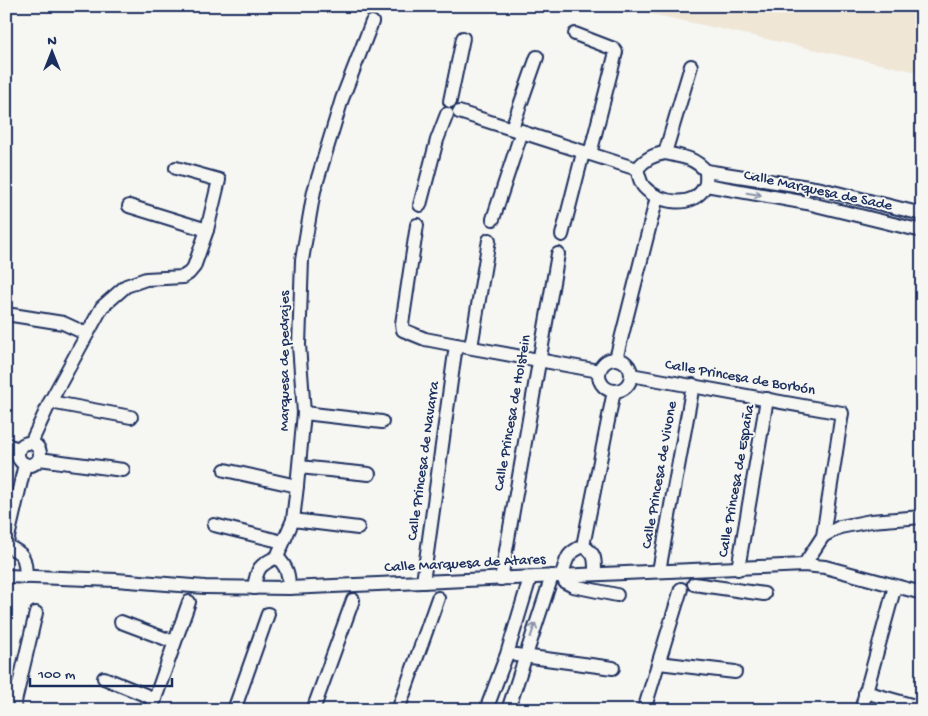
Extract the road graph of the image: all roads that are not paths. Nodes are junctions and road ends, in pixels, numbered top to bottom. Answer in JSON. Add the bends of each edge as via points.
{"nodes":[{"id":1,"x":372,"y":22,"type":"dead end"},
{"id":2,"x":575,"y":34,"type":"dead end"},
{"id":3,"x":463,"y":38,"type":"dead end"},
{"id":4,"x":537,"y":57,"type":"dead end"},
{"id":5,"x":691,"y":66,"type":"dead end"},
{"id":6,"x":453,"y":113,"type":"junction"},
{"id":7,"x":517,"y":129,"type":"junction"},
{"id":8,"x":587,"y":153,"type":"junction"},
{"id":9,"x":665,"y":153,"type":"junction"},
{"id":10,"x":702,"y":166,"type":"junction"},
{"id":11,"x":176,"y":168,"type":"dead end"},
{"id":12,"x":637,"y":169,"type":"junction"},
{"id":13,"x":706,"y":185,"type":"junction"},
{"id":14,"x":657,"y":197,"type":"junction"},
{"id":15,"x":420,"y":205,"type":"dead end"},
{"id":16,"x":129,"y":206,"type":"dead end"},
{"id":17,"x":922,"y":214,"type":"edge"},
{"id":18,"x":493,"y":219,"type":"dead end"},
{"id":19,"x":417,"y":225,"type":"dead end"},
{"id":20,"x":207,"y":230,"type":"junction"},
{"id":21,"x":922,"y":231,"type":"edge"},
{"id":22,"x":562,"y":235,"type":"dead end"},
{"id":23,"x":489,"y":240,"type":"dead end"},
{"id":24,"x":558,"y":254,"type":"dead end"},
{"id":25,"x":6,"y":314,"type":"edge"},
{"id":26,"x":88,"y":334,"type":"junction"},
{"id":27,"x":456,"y":346,"type":"junction"},
{"id":28,"x":471,"y":347,"type":"junction"},
{"id":29,"x":616,"y":359,"type":"junction"},
{"id":30,"x":539,"y":361,"type":"junction"},
{"id":31,"x":599,"y":372,"type":"junction"},
{"id":32,"x":631,"y":375,"type":"junction"},
{"id":33,"x":692,"y":385,"type":"junction"},
{"id":34,"x":614,"y":392,"type":"junction"},
{"id":35,"x":767,"y":399,"type":"junction"},
{"id":36,"x":50,"y":402,"type":"junction"},
{"id":37,"x":304,"y":413,"type":"junction"},
{"id":38,"x":132,"y":417,"type":"dead end"},
{"id":39,"x":382,"y":422,"type":"dead end"},
{"id":40,"x":31,"y":444,"type":"junction"},
{"id":41,"x":6,"y":445,"type":"edge"},
{"id":42,"x":19,"y":450,"type":"junction"},
{"id":43,"x":39,"y":459,"type":"junction"},
{"id":44,"x":25,"y":464,"type":"junction"},
{"id":45,"x":299,"y":467,"type":"junction"},
{"id":46,"x":123,"y":470,"type":"dead end"},
{"id":47,"x":225,"y":470,"type":"dead end"},
{"id":48,"x":369,"y":474,"type":"dead end"},
{"id":49,"x":297,"y":486,"type":"junction"},
{"id":50,"x":922,"y":517,"type":"edge"},
{"id":51,"x":293,"y":520,"type":"junction"},
{"id":52,"x":214,"y":525,"type":"dead end"},
{"id":53,"x":358,"y":528,"type":"dead end"},
{"id":54,"x":823,"y":536,"type":"junction"},
{"id":55,"x":283,"y":542,"type":"junction"},
{"id":56,"x":6,"y":546,"type":"edge"},
{"id":57,"x":583,"y":546,"type":"junction"},
{"id":58,"x":277,"y":557,"type":"junction"},
{"id":59,"x":804,"y":565,"type":"junction"},
{"id":60,"x":738,"y":569,"type":"junction"},
{"id":61,"x":665,"y":571,"type":"junction"},
{"id":62,"x":695,"y":571,"type":"junction"},
{"id":63,"x":595,"y":574,"type":"junction"},
{"id":64,"x":557,"y":575,"type":"junction"},
{"id":65,"x":6,"y":576,"type":"edge"},
{"id":66,"x":26,"y":577,"type":"junction"},
{"id":67,"x":530,"y":578,"type":"junction"},
{"id":68,"x":500,"y":579,"type":"junction"},
{"id":69,"x":423,"y":582,"type":"junction"},
{"id":70,"x":694,"y":584,"type":"junction"},
{"id":71,"x":895,"y":586,"type":"junction"},
{"id":72,"x":254,"y":588,"type":"junction"},
{"id":73,"x":290,"y":588,"type":"junction"},
{"id":74,"x":681,"y":589,"type":"junction"},
{"id":75,"x":922,"y":593,"type":"edge"},
{"id":76,"x":764,"y":594,"type":"dead end"},
{"id":77,"x":617,"y":595,"type":"dead end"},
{"id":78,"x":438,"y":598,"type":"dead end"},
{"id":79,"x":353,"y":600,"type":"dead end"},
{"id":80,"x":189,"y":602,"type":"dead end"},
{"id":81,"x":36,"y":613,"type":"dead end"},
{"id":82,"x":268,"y":614,"type":"dead end"},
{"id":83,"x":122,"y":622,"type":"dead end"},
{"id":84,"x":174,"y":642,"type":"junction"},
{"id":85,"x":507,"y":654,"type":"junction"},
{"id":86,"x":524,"y":657,"type":"junction"},
{"id":87,"x":660,"y":663,"type":"junction"},
{"id":88,"x":614,"y":668,"type":"dead end"},
{"id":89,"x":735,"y":672,"type":"dead end"},
{"id":90,"x":104,"y":678,"type":"dead end"},
{"id":91,"x":865,"y":692,"type":"junction"},
{"id":92,"x":153,"y":704,"type":"edge"},
{"id":93,"x":922,"y":708,"type":"edge"},
{"id":94,"x":13,"y":710,"type":"edge"},
{"id":95,"x":234,"y":710,"type":"edge"},
{"id":96,"x":313,"y":710,"type":"edge"},
{"id":97,"x":398,"y":710,"type":"edge"},
{"id":98,"x":486,"y":710,"type":"edge"},
{"id":99,"x":508,"y":710,"type":"edge"},
{"id":100,"x":644,"y":710,"type":"edge"},
{"id":101,"x":861,"y":710,"type":"edge"}],
"edges":[{"from":1,"to":37,"type":"street","name":"Marquesa de pedrajes","via":[[342,99],[314,191],[302,260],[299,344]]},
{"from":2,"to":8,"type":"street","via":[[616,52]]},
{"from":3,"to":6,"type":"street","via":[[450,101],[444,108]]},
{"from":4,"to":7,"type":"street"},
{"from":5,"to":9,"type":"street"},
{"from":6,"to":7,"type":"street"},
{"from":6,"to":15,"type":"street","via":[[437,140]]},
{"from":7,"to":8,"type":"street"},
{"from":7,"to":18,"type":"street"},
{"from":8,"to":12,"type":"street"},
{"from":8,"to":22,"type":"street"},
{"from":9,"to":10,"type":"street","name":"Calle Marquesa de Sade","via":[[685,157]]},
{"from":9,"to":12,"type":"street","via":[[644,160]]},
{"from":10,"to":13,"type":"street"},
{"from":10,"to":17,"type":"street","name":"Calle Marquesa de Sade","via":[[821,189]]},
{"from":11,"to":20,"type":"street","via":[[219,180]]},
{"from":12,"to":14,"type":"street","via":[[643,187]]},
{"from":13,"to":14,"type":"street","via":[[697,197],[682,202]]},
{"from":13,"to":21,"type":"street","name":"Calle Marquesa de Sade","one_way":true,"via":[[807,203]]},
{"from":14,"to":29,"type":"street"},
{"from":16,"to":20,"type":"street"},
{"from":19,"to":27,"type":"street","via":[[403,330]]},
{"from":20,"to":26,"type":"street","via":[[189,273],[183,277],[146,279],[126,286],[102,307]]},
{"from":23,"to":28,"type":"street"},
{"from":24,"to":30,"type":"street","name":"Calle Princesa de HoIstein"},
{"from":25,"to":26,"type":"street","via":[[63,323]]},
{"from":26,"to":36,"type":"street"},
{"from":27,"to":28,"type":"street"},
{"from":27,"to":69,"type":"street","name":"Calle Princesa de Navarra"},
{"from":28,"to":30,"type":"street"},
{"from":29,"to":31,"type":"street","via":[[602,365]]},
{"from":29,"to":32,"type":"street","via":[[629,367]]},
{"from":30,"to":31,"type":"street"},
{"from":30,"to":68,"type":"street","name":"Calle Princesa de HoIstein"},
{"from":31,"to":34,"type":"street","via":[[600,382]]},
{"from":32,"to":33,"type":"street","name":"Calle Princesa de Borbón"},
{"from":32,"to":34,"type":"street","via":[[623,390]]},
{"from":33,"to":35,"type":"street","name":"Calle Princesa de Borbón"},
{"from":33,"to":61,"type":"street","name":"Calle Princesa de Vivone"},
{"from":34,"to":57,"type":"street"},
{"from":35,"to":54,"type":"street","name":"Calle Princesa de Borbón","via":[[842,413]]},
{"from":35,"to":60,"type":"street","name":"Calle Princesa de España"},
{"from":36,"to":38,"type":"street"},
{"from":36,"to":40,"type":"street"},
{"from":37,"to":39,"type":"street"},
{"from":37,"to":45,"type":"street","name":"Marquesa de pedrajes"},
{"from":40,"to":42,"type":"street"},
{"from":40,"to":43,"type":"street","via":[[40,452]]},
{"from":41,"to":42,"type":"street"},
{"from":42,"to":44,"type":"street","via":[[19,458]]},
{"from":43,"to":44,"type":"street","via":[[33,464]]},
{"from":43,"to":46,"type":"street"},
{"from":44,"to":56,"type":"street"},
{"from":45,"to":48,"type":"street"},
{"from":45,"to":49,"type":"street","name":"Marquesa de pedrajes"},
{"from":47,"to":49,"type":"street"},
{"from":49,"to":51,"type":"street","name":"Marquesa de pedrajes"},
{"from":50,"to":54,"type":"street","via":[[871,520],[840,527]]},
{"from":51,"to":53,"type":"street"},
{"from":51,"to":55,"type":"street","name":"Marquesa de pedrajes"},
{"from":52,"to":55,"type":"street"},
{"from":54,"to":59,"type":"street"},
{"from":55,"to":58,"type":"street","name":"Marquesa de pedrajes"},
{"from":56,"to":66,"type":"street","via":[[17,550],[25,559]]},
{"from":57,"to":63,"type":"street","via":[[592,552]]},
{"from":57,"to":64,"type":"street","via":[[571,552]]},
{"from":58,"to":72,"type":"street","via":[[262,564]]},
{"from":58,"to":73,"type":"street","via":[[289,574]]},
{"from":59,"to":60,"type":"street","name":"Calle Marquesa de Atares"},
{"from":59,"to":71,"type":"street","name":"Calle Marquesa de Atares","via":[[825,567]]},
{"from":60,"to":62,"type":"street","name":"Calle Marquesa de Atares"},
{"from":61,"to":62,"type":"street","name":"Calle Marquesa de Atares"},
{"from":61,"to":63,"type":"street","name":"Calle Marquesa de Atares"},
{"from":61,"to":74,"type":"street"},
{"from":62,"to":70,"type":"street"},
{"from":63,"to":64,"type":"street","name":"Calle Marquesa de Atares"},
{"from":64,"to":67,"type":"street","name":"Calle Marquesa de Atares"},
{"from":64,"to":77,"type":"street","via":[[573,586]]},
{"from":86,"to":64,"type":"street","one_way":true},
{"from":65,"to":66,"type":"street","name":"Calle Marquesa de Atares"},
{"from":66,"to":72,"type":"street","name":"Calle Marquesa de Atares"},
{"from":67,"to":68,"type":"street","name":"Calle Marquesa de Atares"},
{"from":67,"to":85,"type":"street"},
{"from":68,"to":69,"type":"street","name":"Calle Marquesa de Atares"},
{"from":69,"to":73,"type":"street","name":"Calle Marquesa de Atares"},
{"from":70,"to":74,"type":"street"},
{"from":70,"to":76,"type":"street"},
{"from":71,"to":75,"type":"street","name":"Calle Marquesa de Atares"},
{"from":71,"to":91,"type":"street"},
{"from":72,"to":73,"type":"street","name":"Calle Marquesa de Atares"},
{"from":74,"to":87,"type":"street"},
{"from":78,"to":97,"type":"street"},
{"from":79,"to":96,"type":"street"},
{"from":80,"to":84,"type":"street"},
{"from":81,"to":94,"type":"street"},
{"from":82,"to":95,"type":"street"},
{"from":83,"to":84,"type":"street"},
{"from":84,"to":92,"type":"street"},
{"from":85,"to":86,"type":"street"},
{"from":85,"to":98,"type":"street"},
{"from":86,"to":88,"type":"street"},
{"from":86,"to":99,"type":"street"},
{"from":87,"to":89,"type":"street"},
{"from":87,"to":100,"type":"street"},
{"from":90,"to":92,"type":"street"},
{"from":91,"to":93,"type":"street"},
{"from":91,"to":101,"type":"street"}]}
